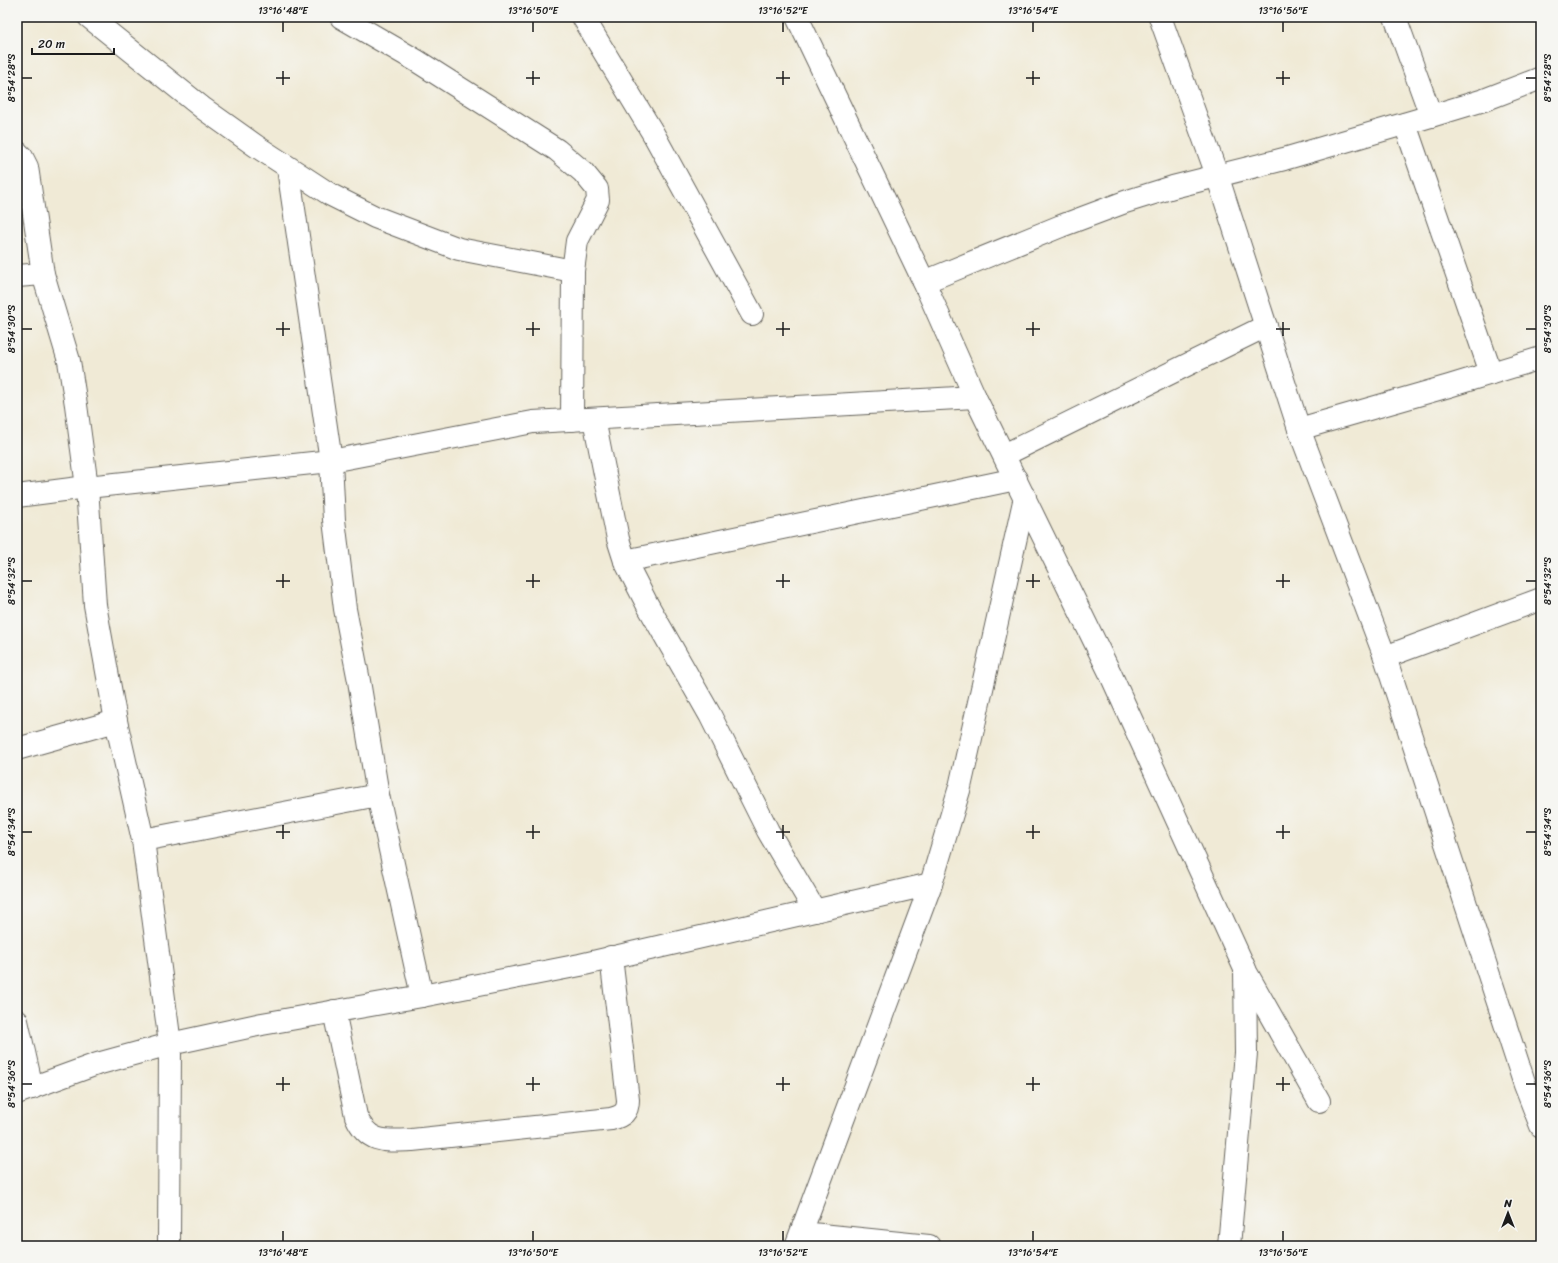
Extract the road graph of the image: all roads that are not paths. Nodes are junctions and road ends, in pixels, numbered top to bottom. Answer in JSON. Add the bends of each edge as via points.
{"nodes":[{"id":1,"x":89,"y":17,"type":"edge"},
{"id":2,"x":341,"y":17,"type":"edge"},
{"id":3,"x":583,"y":17,"type":"edge"},
{"id":4,"x":797,"y":17,"type":"edge"},
{"id":5,"x":1160,"y":17,"type":"edge"},
{"id":6,"x":1395,"y":17,"type":"edge"},
{"id":7,"x":1541,"y":78,"type":"edge"},
{"id":8,"x":1431,"y":116,"type":"junction"},
{"id":9,"x":1405,"y":124,"type":"junction"},
{"id":10,"x":17,"y":152,"type":"edge"},
{"id":11,"x":288,"y":168,"type":"junction"},
{"id":12,"x":1217,"y":175,"type":"junction"},
{"id":13,"x":572,"y":271,"type":"junction"},
{"id":14,"x":43,"y":274,"type":"junction"},
{"id":15,"x":17,"y":276,"type":"edge"},
{"id":16,"x":924,"y":282,"type":"junction"},
{"id":17,"x":752,"y":314,"type":"dead end"},
{"id":18,"x":1266,"y":326,"type":"junction"},
{"id":19,"x":1541,"y":358,"type":"edge"},
{"id":20,"x":1491,"y":373,"type":"junction"},
{"id":21,"x":975,"y":397,"type":"junction"},
{"id":22,"x":594,"y":419,"type":"junction"},
{"id":23,"x":572,"y":420,"type":"junction"},
{"id":24,"x":1299,"y":429,"type":"junction"},
{"id":25,"x":1004,"y":455,"type":"junction"},
{"id":26,"x":331,"y":461,"type":"junction"},
{"id":27,"x":87,"y":487,"type":"junction"},
{"id":28,"x":1020,"y":488,"type":"junction"},
{"id":29,"x":17,"y":496,"type":"edge"},
{"id":30,"x":625,"y":561,"type":"junction"},
{"id":31,"x":1541,"y":599,"type":"edge"},
{"id":32,"x":1385,"y":657,"type":"junction"},
{"id":33,"x":116,"y":721,"type":"junction"},
{"id":34,"x":17,"y":749,"type":"edge"},
{"id":35,"x":378,"y":795,"type":"junction"},
{"id":36,"x":144,"y":840,"type":"junction"},
{"id":37,"x":931,"y":884,"type":"junction"},
{"id":38,"x":815,"y":911,"type":"junction"},
{"id":39,"x":611,"y":957,"type":"junction"},
{"id":40,"x":1245,"y":969,"type":"junction"},
{"id":41,"x":422,"y":996,"type":"junction"},
{"id":42,"x":334,"y":1011,"type":"junction"},
{"id":43,"x":17,"y":1021,"type":"edge"},
{"id":44,"x":170,"y":1044,"type":"junction"},
{"id":45,"x":1533,"y":1083,"type":"edge"},
{"id":46,"x":25,"y":1090,"type":"edge"},
{"id":47,"x":1319,"y":1101,"type":"dead end"},
{"id":48,"x":1541,"y":1126,"type":"edge"},
{"id":49,"x":799,"y":1239,"type":"edge"},
{"id":50,"x":169,"y":1246,"type":"edge"},
{"id":51,"x":929,"y":1246,"type":"edge"},
{"id":52,"x":1229,"y":1246,"type":"edge"}],
"edges":[{"from":1,"to":11,"type":"street","via":[[204,109]]},
{"from":2,"to":13,"type":"street","via":[[417,61],[557,150],[583,172],[594,185],[598,195],[578,241]]},
{"from":3,"to":17,"type":"street","via":[[654,135]]},
{"from":4,"to":16,"type":"street"},
{"from":5,"to":12,"type":"street"},
{"from":6,"to":8,"type":"street"},
{"from":7,"to":8,"type":"street","via":[[1484,100]]},
{"from":8,"to":9,"type":"street"},
{"from":9,"to":12,"type":"street","via":[[1284,159]]},
{"from":9,"to":20,"type":"street"},
{"from":10,"to":14,"type":"street","via":[[29,175]]},
{"from":11,"to":13,"type":"street","via":[[331,195],[375,217],[459,249]]},
{"from":11,"to":26,"type":"street"},
{"from":12,"to":16,"type":"street","via":[[1125,202]]},
{"from":12,"to":18,"type":"street"},
{"from":13,"to":23,"type":"street"},
{"from":14,"to":15,"type":"street"},
{"from":14,"to":27,"type":"street","via":[[69,361]]},
{"from":16,"to":21,"type":"street"},
{"from":18,"to":24,"type":"street"},
{"from":18,"to":25,"type":"street"},
{"from":19,"to":20,"type":"street"},
{"from":20,"to":24,"type":"street"},
{"from":21,"to":22,"type":"street"},
{"from":21,"to":25,"type":"street"},
{"from":22,"to":23,"type":"street"},
{"from":22,"to":30,"type":"street","via":[[618,539]]},
{"from":23,"to":26,"type":"street","via":[[533,422]]},
{"from":24,"to":32,"type":"street"},
{"from":25,"to":28,"type":"street"},
{"from":26,"to":27,"type":"street"},
{"from":26,"to":35,"type":"street","via":[[334,520],[345,609]]},
{"from":27,"to":29,"type":"street"},
{"from":27,"to":33,"type":"street","via":[[95,605]]},
{"from":28,"to":30,"type":"street"},
{"from":28,"to":37,"type":"street","via":[[960,787]]},
{"from":28,"to":40,"type":"street","via":[[1110,673]]},
{"from":30,"to":38,"type":"street","via":[[710,715],[768,831]]},
{"from":31,"to":32,"type":"street"},
{"from":32,"to":45,"type":"street"},
{"from":33,"to":34,"type":"street"},
{"from":33,"to":36,"type":"street"},
{"from":35,"to":36,"type":"street"},
{"from":35,"to":41,"type":"street"},
{"from":36,"to":44,"type":"street"},
{"from":37,"to":38,"type":"street"},
{"from":37,"to":49,"type":"street"},
{"from":38,"to":39,"type":"street"},
{"from":39,"to":41,"type":"street"},
{"from":39,"to":42,"type":"street","via":[[628,1108],[625,1114],[611,1120],[412,1140],[377,1139],[367,1134],[356,1116]]},
{"from":40,"to":47,"type":"street"},
{"from":40,"to":52,"type":"street","via":[[1246,1053]]},
{"from":41,"to":42,"type":"street"},
{"from":42,"to":44,"type":"street"},
{"from":43,"to":46,"type":"street"},
{"from":44,"to":46,"type":"street","via":[[97,1064]]},
{"from":44,"to":50,"type":"street"},
{"from":45,"to":48,"type":"street"},
{"from":49,"to":51,"type":"street"}]}
